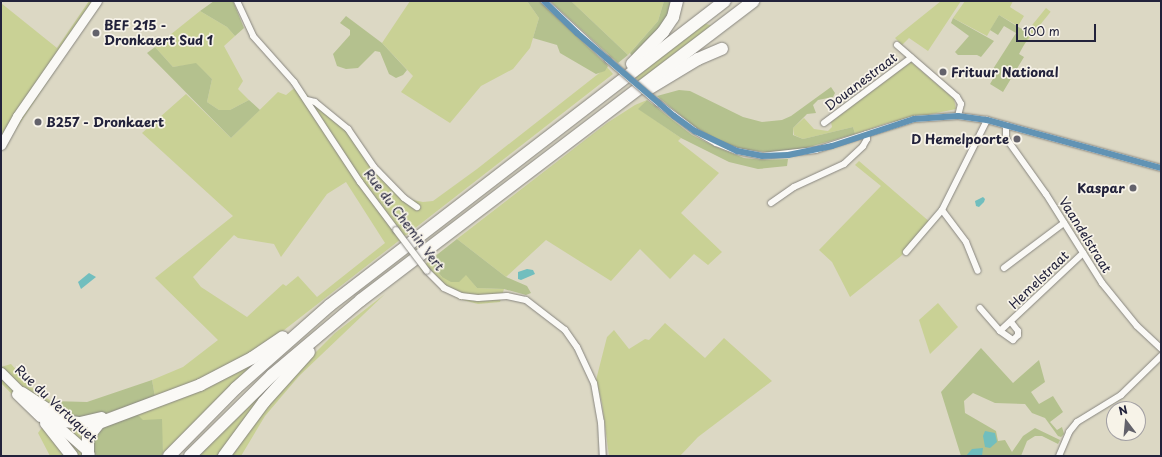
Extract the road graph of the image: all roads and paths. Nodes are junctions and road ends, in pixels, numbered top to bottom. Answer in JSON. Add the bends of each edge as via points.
{"nodes":[{"id":1,"x":97,"y":1,"type":"edge"},
{"id":2,"x":237,"y":1,"type":"edge"},
{"id":3,"x":544,"y":1,"type":"edge"},
{"id":4,"x":677,"y":1,"type":"edge"},
{"id":5,"x":684,"y":1,"type":"edge"},
{"id":6,"x":725,"y":1,"type":"edge"},
{"id":7,"x":753,"y":1,"type":"edge"},
{"id":8,"x":897,"y":45,"type":"dead end"},
{"id":9,"x":722,"y":49,"type":"dead end"},
{"id":10,"x":911,"y":58,"type":"junction"},
{"id":11,"x":620,"y":75,"type":"junction"},
{"id":12,"x":306,"y":100,"type":"junction"},
{"id":13,"x":584,"y":110,"type":"junction"},
{"id":14,"x":17,"y":116,"type":"junction"},
{"id":15,"x":958,"y":116,"type":"junction"},
{"id":16,"x":986,"y":120,"type":"junction"},
{"id":17,"x":824,"y":123,"type":"dead end"},
{"id":18,"x":1006,"y":125,"type":"junction"},
{"id":19,"x":579,"y":132,"type":"junction"},
{"id":20,"x":866,"y":134,"type":"junction"},
{"id":21,"x":1,"y":138,"type":"edge"},
{"id":22,"x":1,"y":145,"type":"edge"},
{"id":23,"x":1161,"y":168,"type":"edge"},
{"id":24,"x":771,"y":203,"type":"dead end"},
{"id":25,"x":417,"y":207,"type":"dead end"},
{"id":26,"x":942,"y":210,"type":"junction"},
{"id":27,"x":1064,"y":223,"type":"junction"},
{"id":28,"x":906,"y":252,"type":"dead end"},
{"id":29,"x":1083,"y":253,"type":"junction"},
{"id":30,"x":1004,"y":268,"type":"dead end"},
{"id":31,"x":978,"y":270,"type":"dead end"},
{"id":32,"x":394,"y":274,"type":"junction"},
{"id":33,"x":346,"y":293,"type":"junction"},
{"id":34,"x":980,"y":308,"type":"dead end"},
{"id":35,"x":1011,"y":322,"type":"junction"},
{"id":36,"x":1000,"y":331,"type":"junction"},
{"id":37,"x":1161,"y":348,"type":"edge"},
{"id":38,"x":1161,"y":356,"type":"edge"},
{"id":39,"x":1,"y":372,"type":"edge"},
{"id":40,"x":1,"y":379,"type":"edge"},
{"id":41,"x":22,"y":393,"type":"junction"},
{"id":42,"x":144,"y":406,"type":"junction"},
{"id":43,"x":46,"y":423,"type":"junction"},
{"id":44,"x":88,"y":455,"type":"edge"},
{"id":45,"x":72,"y":456,"type":"edge"},
{"id":46,"x":169,"y":456,"type":"edge"},
{"id":47,"x":190,"y":456,"type":"edge"},
{"id":48,"x":224,"y":456,"type":"edge"},
{"id":49,"x":603,"y":456,"type":"edge"},
{"id":50,"x":1059,"y":456,"type":"edge"}],
"edges":[{"from":1,"to":14,"type":"street"},
{"from":2,"to":12,"type":"street","name":"Rue du Chemin Vert","via":[[253,36]]},
{"from":3,"to":20,"type":"street","bridge":true,"via":[[658,103],[695,131],[716,143],[762,156],[816,150]]},
{"from":4,"to":11,"type":"highway","via":[[673,17],[663,32]]},
{"from":5,"to":11,"type":"highway","via":[[677,19],[668,32],[642,59]]},
{"from":6,"to":13,"type":"highway"},
{"from":7,"to":19,"type":"highway"},
{"from":8,"to":10,"type":"street"},
{"from":9,"to":19,"type":"highway","via":[[680,69],[597,124]]},
{"from":10,"to":15,"type":"street","via":[[957,97],[960,104]]},
{"from":10,"to":17,"type":"street","name":"Douanestraat"},
{"from":11,"to":13,"type":"highway"},
{"from":12,"to":25,"type":"street","name":"Rue du Chemin Vert","via":[[315,102],[348,129],[374,167],[404,198]]},
{"from":12,"to":49,"type":"street","name":"Rue du Chemin Vert","bridge":true,"via":[[360,182],[427,271],[444,288],[461,296],[507,296],[526,300],[565,330],[577,347],[593,382],[601,422]]},
{"from":13,"to":33,"type":"highway"},
{"from":14,"to":21,"type":"street"},
{"from":14,"to":22,"type":"street"},
{"from":15,"to":16,"type":"street"},
{"from":15,"to":20,"type":"street","via":[[914,119]]},
{"from":16,"to":18,"type":"street"},
{"from":16,"to":26,"type":"street"},
{"from":18,"to":23,"type":"street"},
{"from":18,"to":27,"type":"street","name":"Vaandelstraat","via":[[1006,138]]},
{"from":19,"to":32,"type":"highway"},
{"from":20,"to":24,"type":"street","via":[[867,139],[863,146],[844,164],[794,187]]},
{"from":26,"to":28,"type":"street"},
{"from":26,"to":31,"type":"street","via":[[966,242]]},
{"from":27,"to":29,"type":"street","name":"Vaandelstraat"},
{"from":27,"to":30,"type":"street"},
{"from":29,"to":35,"type":"street","name":"Hemelstraat"},
{"from":29,"to":37,"type":"street","name":"Vaandelstraat","via":[[1122,308]]},
{"from":32,"to":47,"type":"highway","via":[[272,375]]},
{"from":32,"to":48,"type":"highway","via":[[291,371],[244,427]]},
{"from":33,"to":42,"type":"highway","via":[[234,368],[188,390]]},
{"from":33,"to":46,"type":"highway","via":[[251,374]]},
{"from":34,"to":36,"type":"street","name":"Hemelstraat"},
{"from":35,"to":36,"type":"street","name":"Hemelstraat"},
{"from":35,"to":36,"type":"street","name":"Hemelstraat","via":[[1018,331],[1013,340]]},
{"from":38,"to":50,"type":"street","via":[[1120,395],[1077,422],[1069,432]]},
{"from":39,"to":41,"type":"street","name":"Rue du Vertuquet"},
{"from":40,"to":43,"type":"street","name":"Rue du Vertuquet"},
{"from":41,"to":42,"type":"highway","via":[[53,416],[72,423],[93,421]]},
{"from":41,"to":44,"type":"street","name":"Rue du Vertuquet"},
{"from":42,"to":44,"type":"highway","via":[[93,427],[88,437]]},
{"from":43,"to":44,"type":"street","name":"Rue du Vertuquet"},
{"from":43,"to":45,"type":"highway"}]}
